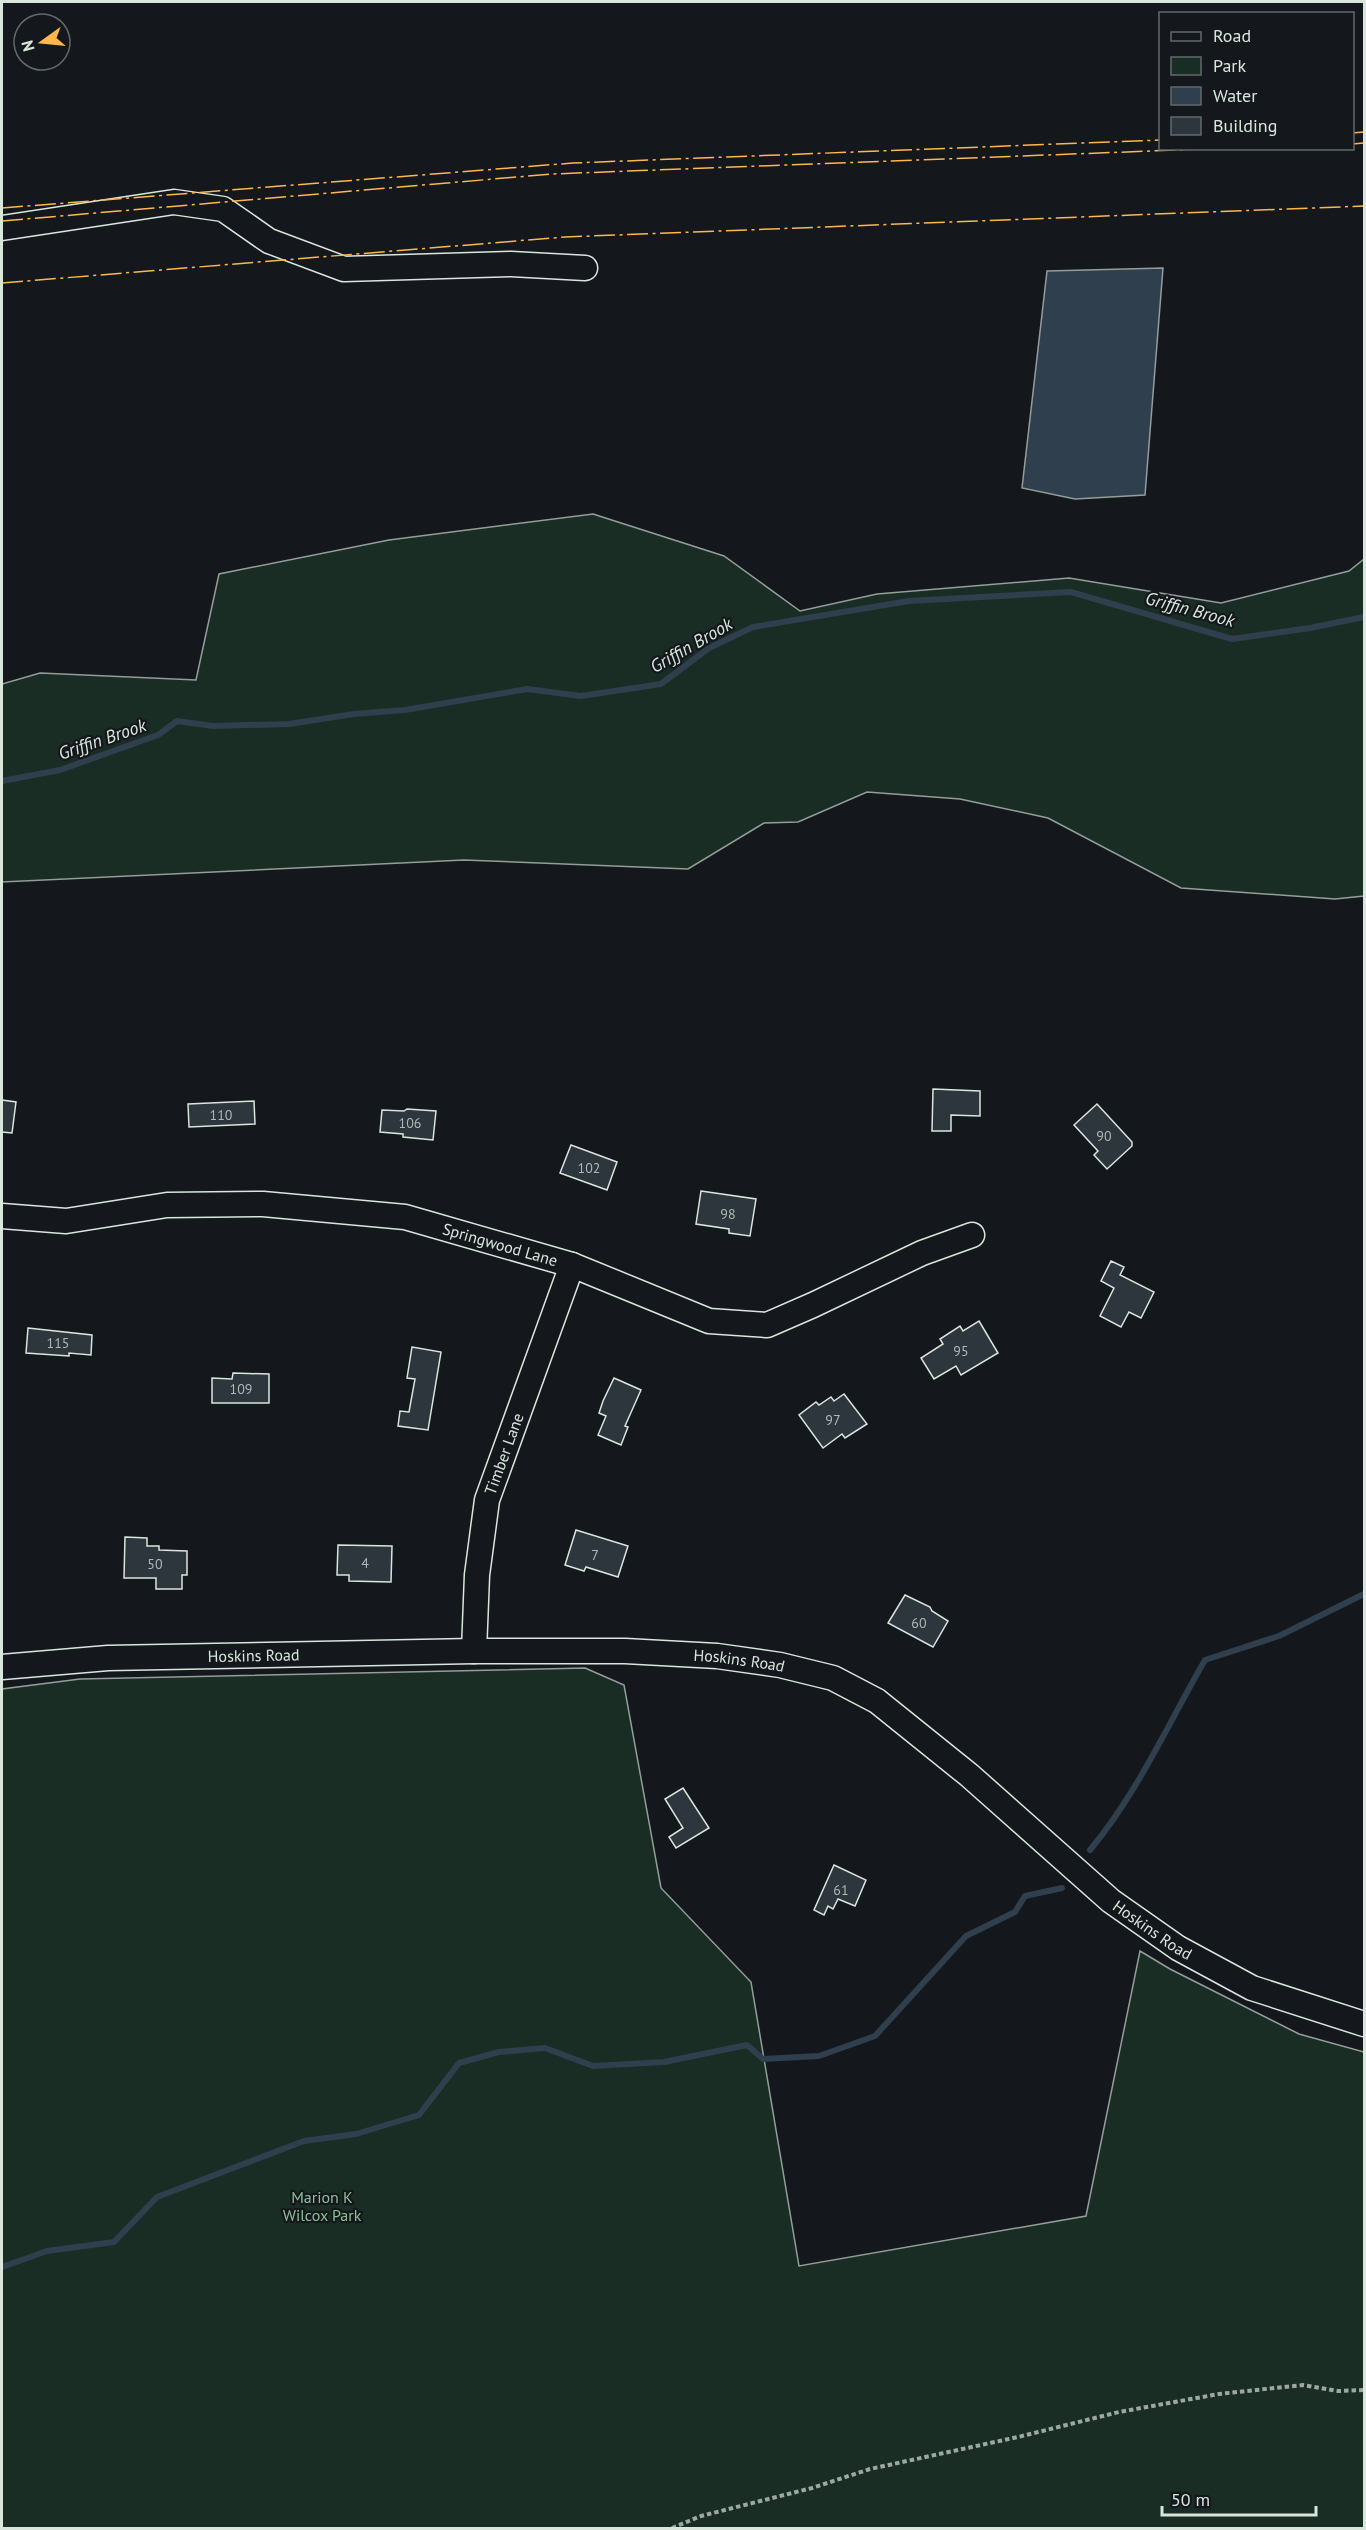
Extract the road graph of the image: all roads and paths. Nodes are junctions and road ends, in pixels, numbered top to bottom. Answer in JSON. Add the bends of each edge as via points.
{"nodes":[{"id":1,"x":2,"y":228,"type":"edge"},
{"id":2,"x":585,"y":268,"type":"dead end"},
{"id":3,"x":2,"y":1216,"type":"edge"},
{"id":4,"x":972,"y":1236,"type":"dead end"},
{"id":5,"x":572,"y":1264,"type":"junction"},
{"id":6,"x":474,"y":1651,"type":"junction"},
{"id":7,"x":2,"y":1667,"type":"edge"},
{"id":8,"x":1365,"y":2024,"type":"edge"},
{"id":9,"x":1365,"y":2390,"type":"edge"},
{"id":10,"x":672,"y":2529,"type":"edge"}],
"edges":[{"from":1,"to":2,"type":"street","via":[[174,202],[223,209],[268,241],[344,270],[511,264]]},
{"from":3,"to":5,"type":"street","name":"Springwood Lane","via":[[66,1221],[167,1206],[262,1204],[405,1217]]},
{"from":4,"to":5,"type":"street","name":"Springwood Lane","via":[[922,1253],[767,1325],[709,1322]]},
{"from":5,"to":6,"type":"street","name":"Timber Lane","via":[[487,1500],[477,1575]]},
{"from":6,"to":7,"type":"street","name":"Hoskins Road","via":[[108,1658]]},
{"from":6,"to":8,"type":"street","name":"Hoskins Road","via":[[625,1651],[717,1656],[833,1678],[877,1701],[969,1775],[1111,1901],[1178,1948],[1252,1988]]},
{"from":9,"to":10,"type":"path","via":[[1338,2391],[1303,2385],[1219,2394],[1119,2412],[870,2469],[701,2516]]}]}
